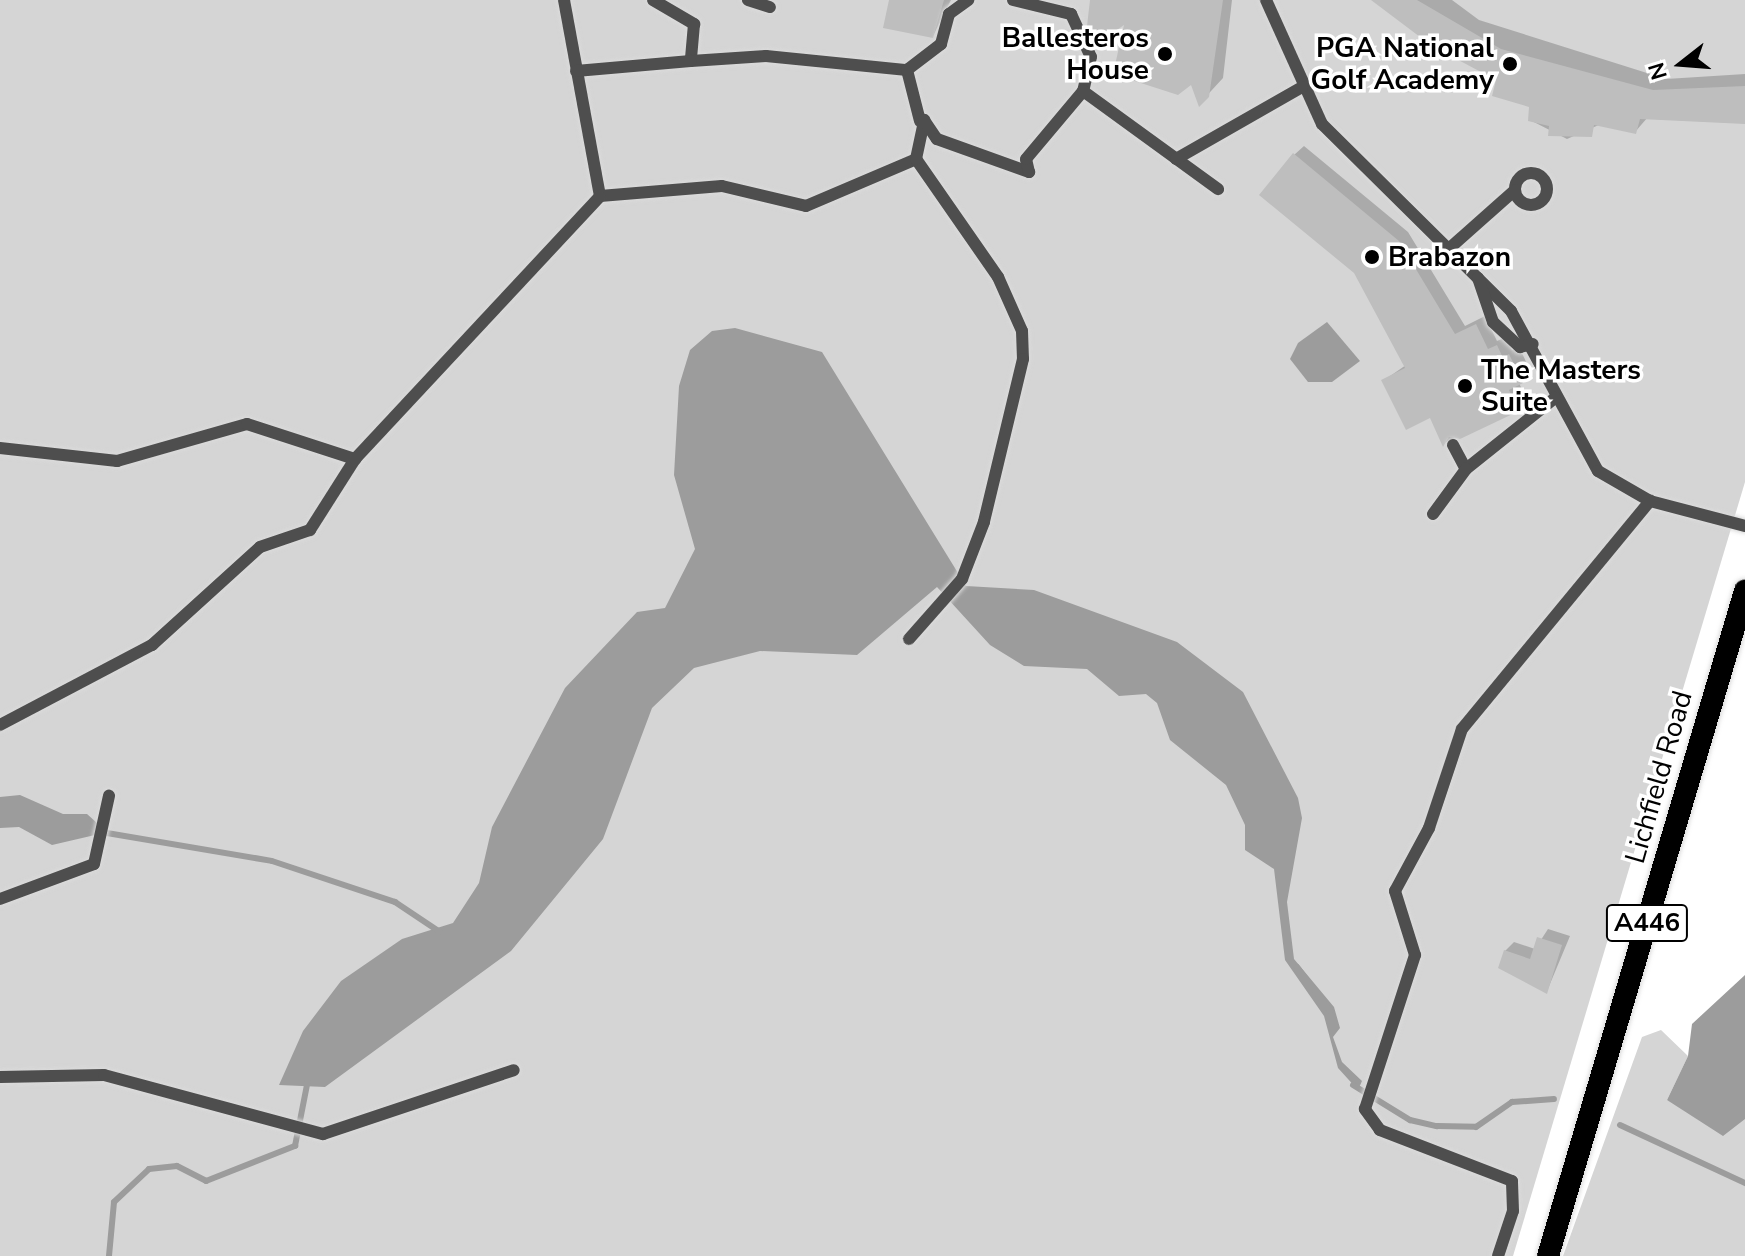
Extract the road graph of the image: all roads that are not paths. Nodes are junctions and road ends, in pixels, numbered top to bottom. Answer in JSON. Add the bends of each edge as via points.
{"nodes":[{"id":1,"x":564,"y":0,"type":"edge"},
{"id":2,"x":653,"y":0,"type":"edge"},
{"id":3,"x":748,"y":0,"type":"edge"},
{"id":4,"x":968,"y":0,"type":"edge"},
{"id":5,"x":1013,"y":0,"type":"edge"},
{"id":6,"x":1272,"y":3,"type":"edge"},
{"id":7,"x":770,"y":7,"type":"dead end"},
{"id":8,"x":691,"y":61,"type":"junction"},
{"id":9,"x":907,"y":70,"type":"junction"},
{"id":10,"x":576,"y":71,"type":"junction"},
{"id":11,"x":1302,"y":87,"type":"junction"},
{"id":12,"x":1083,"y":91,"type":"junction"},
{"id":13,"x":1099,"y":104,"type":"junction"},
{"id":14,"x":1072,"y":105,"type":"junction"},
{"id":15,"x":920,"y":121,"type":"junction"},
{"id":16,"x":937,"y":139,"type":"junction"},
{"id":17,"x":916,"y":159,"type":"junction"},
{"id":18,"x":1176,"y":159,"type":"junction"},
{"id":19,"x":1218,"y":189,"type":"dead end"},
{"id":20,"x":1515,"y":190,"type":"dead end"},
{"id":21,"x":600,"y":196,"type":"junction"},
{"id":22,"x":1452,"y":246,"type":"junction"},
{"id":23,"x":1476,"y":273,"type":"junction"},
{"id":24,"x":1533,"y":344,"type":"junction"},
{"id":25,"x":1555,"y":398,"type":"junction"},
{"id":26,"x":1453,"y":445,"type":"dead end"},
{"id":27,"x":0,"y":448,"type":"edge"},
{"id":28,"x":355,"y":459,"type":"junction"},
{"id":29,"x":1466,"y":469,"type":"junction"},
{"id":30,"x":1650,"y":501,"type":"junction"},
{"id":31,"x":1433,"y":514,"type":"dead end"},
{"id":32,"x":1745,"y":526,"type":"edge"},
{"id":33,"x":1743,"y":606,"type":"edge"},
{"id":34,"x":909,"y":639,"type":"dead end"},
{"id":35,"x":0,"y":725,"type":"edge"},
{"id":36,"x":109,"y":796,"type":"dead end"},
{"id":37,"x":0,"y":899,"type":"edge"},
{"id":38,"x":514,"y":1070,"type":"dead end"},
{"id":39,"x":0,"y":1077,"type":"edge"},
{"id":40,"x":1498,"y":1256,"type":"edge"},
{"id":41,"x":1548,"y":1256,"type":"edge"}],
"edges":[{"from":1,"to":10,"type":"lane"},
{"from":2,"to":8,"type":"lane","via":[[694,24]]},
{"from":3,"to":7,"type":"lane"},
{"from":4,"to":9,"type":"lane","via":[[949,14],[941,44]]},
{"from":5,"to":12,"type":"lane","via":[[1071,14],[1091,57]]},
{"from":6,"to":11,"type":"lane"},
{"from":8,"to":9,"type":"lane","via":[[766,56]]},
{"from":8,"to":10,"type":"lane"},
{"from":9,"to":15,"type":"lane"},
{"from":10,"to":21,"type":"lane"},
{"from":11,"to":18,"type":"lane"},
{"from":11,"to":22,"type":"lane","via":[[1339,149]]},
{"from":12,"to":13,"type":"lane"},
{"from":12,"to":14,"type":"lane"},
{"from":13,"to":14,"type":"lane"},
{"from":13,"to":18,"type":"lane"},
{"from":14,"to":16,"type":"lane","via":[[1026,159],[1029,172]]},
{"from":15,"to":16,"type":"lane"},
{"from":15,"to":17,"type":"lane"},
{"from":16,"to":17,"type":"lane"},
{"from":17,"to":21,"type":"lane","via":[[806,206],[722,186]]},
{"from":17,"to":34,"type":"lane","via":[[982,251],[1022,331],[993,487],[962,579]]},
{"from":18,"to":19,"type":"lane"},
{"from":20,"to":22,"type":"lane"},
{"from":21,"to":28,"type":"lane"},
{"from":22,"to":23,"type":"lane"},
{"from":23,"to":24,"type":"lane"},
{"from":23,"to":24,"type":"lane","via":[[1493,322],[1520,347]]},
{"from":24,"to":25,"type":"lane"},
{"from":25,"to":29,"type":"lane"},
{"from":25,"to":30,"type":"lane","via":[[1598,471]]},
{"from":26,"to":29,"type":"lane"},
{"from":27,"to":28,"type":"lane","via":[[117,461],[247,424]]},
{"from":28,"to":35,"type":"lane","via":[[310,530],[260,547],[152,645]]},
{"from":29,"to":31,"type":"lane"},
{"from":30,"to":32,"type":"lane"},
{"from":30,"to":40,"type":"lane","via":[[1456,740],[1429,828],[1395,891],[1415,955],[1365,1109],[1380,1130],[1512,1181],[1513,1211]]},
{"from":33,"to":41,"type":"highway","name":"Lichfield Road","number":"A446"},
{"from":36,"to":37,"type":"lane","via":[[94,864]]},
{"from":38,"to":39,"type":"lane","via":[[338,1133],[285,1125],[104,1075]]}]}
